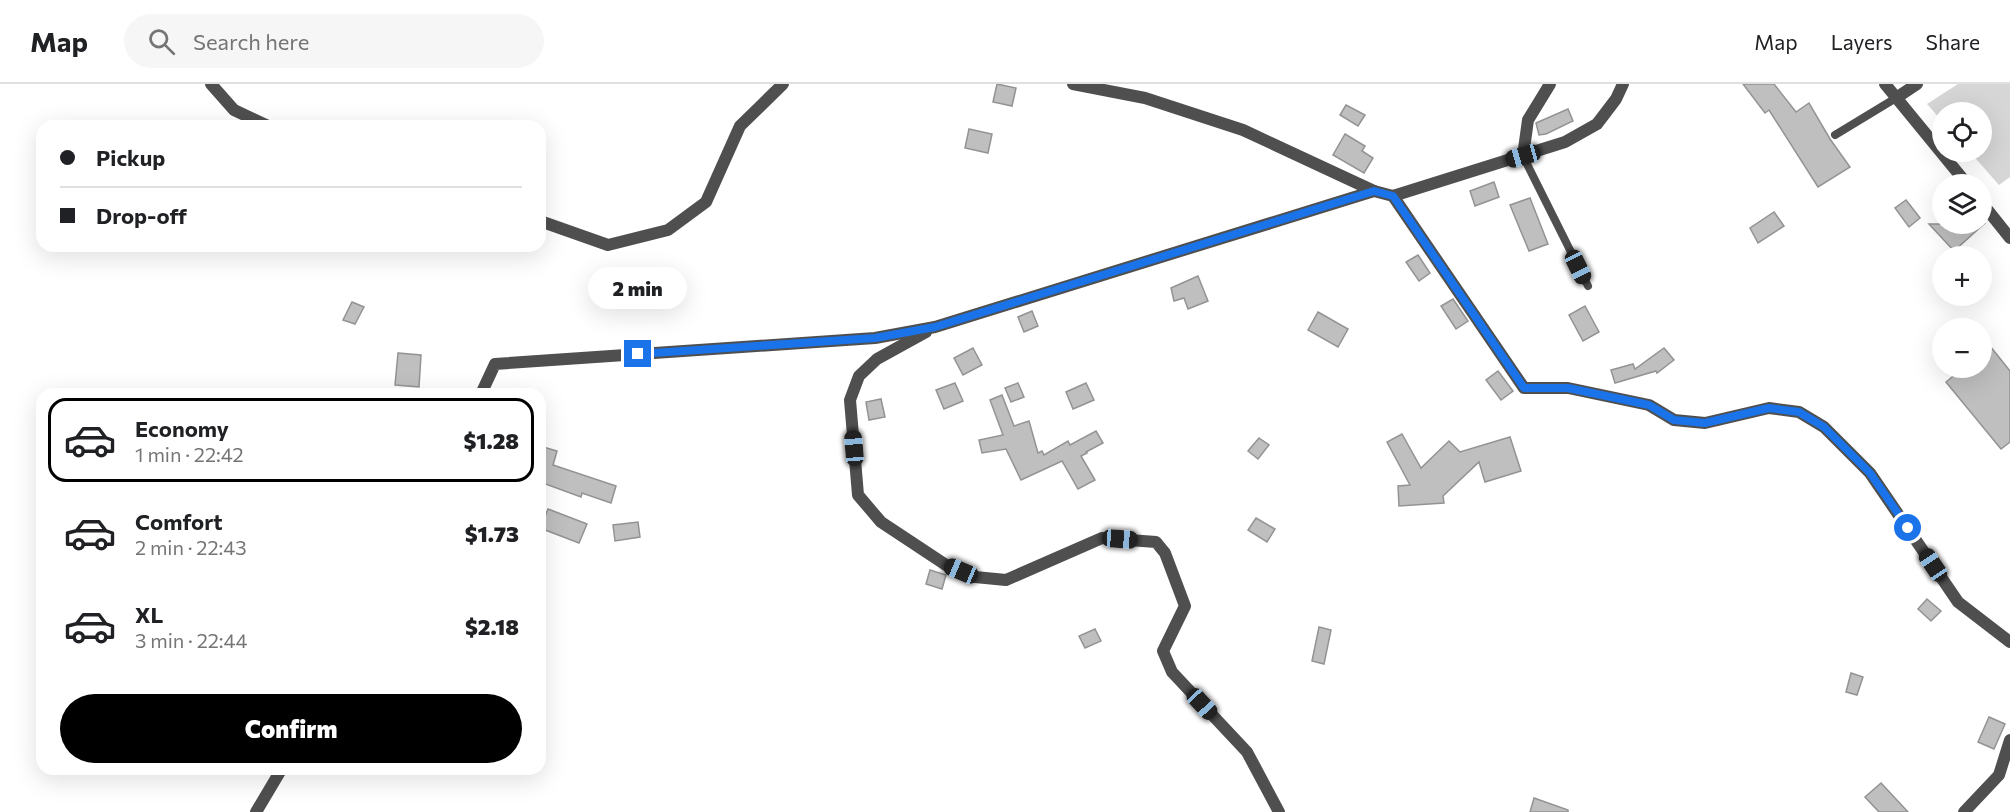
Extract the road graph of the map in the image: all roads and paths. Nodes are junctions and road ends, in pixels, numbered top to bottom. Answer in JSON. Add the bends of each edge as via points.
{"nodes":[{"id":1,"x":211,"y":84,"type":"edge"},
{"id":2,"x":783,"y":84,"type":"edge"},
{"id":3,"x":1073,"y":84,"type":"edge"},
{"id":4,"x":1550,"y":84,"type":"edge"},
{"id":5,"x":1623,"y":84,"type":"edge"},
{"id":6,"x":1884,"y":84,"type":"edge"},
{"id":7,"x":1917,"y":84,"type":"edge"},
{"id":8,"x":1896,"y":98,"type":"junction"},
{"id":9,"x":255,"y":120,"type":"edge"},
{"id":10,"x":1835,"y":135,"type":"dead end"},
{"id":11,"x":1523,"y":156,"type":"junction"},
{"id":12,"x":1959,"y":174,"type":"edge"},
{"id":13,"x":1374,"y":191,"type":"junction"},
{"id":14,"x":1393,"y":196,"type":"junction"},
{"id":15,"x":1992,"y":216,"type":"edge"},
{"id":16,"x":546,"y":222,"type":"edge"},
{"id":17,"x":2010,"y":238,"type":"edge"},
{"id":18,"x":1588,"y":286,"type":"dead end"},
{"id":19,"x":935,"y":327,"type":"junction"},
{"id":20,"x":485,"y":388,"type":"edge"},
{"id":21,"x":2010,"y":642,"type":"edge"},
{"id":22,"x":2010,"y":740,"type":"edge"},
{"id":23,"x":278,"y":775,"type":"edge"},
{"id":24,"x":256,"y":812,"type":"edge"},
{"id":25,"x":1279,"y":812,"type":"edge"},
{"id":26,"x":1964,"y":812,"type":"edge"}],
"edges":[{"from":1,"to":9,"type":"street","via":[[234,110]]},
{"from":2,"to":16,"type":"street","via":[[740,126],[706,202],[668,230],[608,245]]},
{"from":3,"to":13,"type":"street","via":[[1145,98],[1243,129]]},
{"from":4,"to":11,"type":"street","via":[[1528,120]]},
{"from":5,"to":11,"type":"street","via":[[1597,124],[1565,142]]},
{"from":6,"to":8,"type":"street"},
{"from":7,"to":8,"type":"street"},
{"from":8,"to":10,"type":"lane"},
{"from":8,"to":12,"type":"street"},
{"from":11,"to":14,"type":"street"},
{"from":11,"to":18,"type":"lane"},
{"from":13,"to":14,"type":"street"},
{"from":13,"to":19,"type":"street"},
{"from":14,"to":21,"type":"street","via":[[1524,388],[1568,388],[1649,405],[1674,420],[1705,423],[1769,408],[1799,412],[1824,427],[1870,473],[1958,602]]},
{"from":15,"to":17,"type":"street"},
{"from":19,"to":20,"type":"street","via":[[875,338],[495,364]]},
{"from":19,"to":25,"type":"street","via":[[877,358],[859,376],[850,400],[858,495],[881,522],[946,565],[975,577],[1006,580],[1102,538],[1156,542],[1165,553],[1185,606],[1163,651],[1172,672],[1247,752]]},
{"from":22,"to":26,"type":"street","via":[[1999,775]]},
{"from":23,"to":24,"type":"street"}]}
